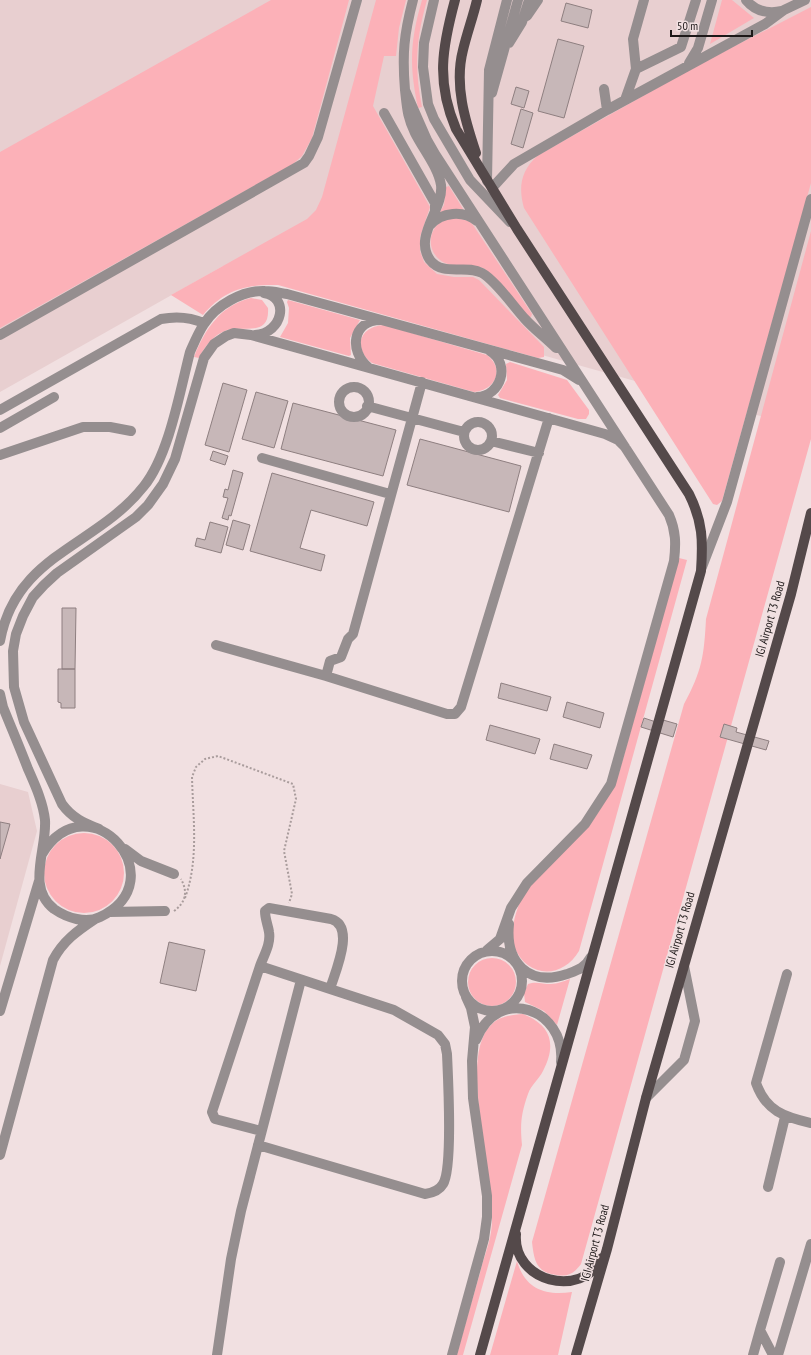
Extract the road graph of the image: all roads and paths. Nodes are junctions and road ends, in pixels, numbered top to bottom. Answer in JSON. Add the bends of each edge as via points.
{"nodes":[{"id":1,"x":357,"y":0,"type":"edge"},
{"id":2,"x":414,"y":0,"type":"edge"},
{"id":3,"x":434,"y":0,"type":"edge"},
{"id":4,"x":455,"y":0,"type":"edge"},
{"id":5,"x":478,"y":0,"type":"edge"},
{"id":6,"x":507,"y":0,"type":"edge"},
{"id":7,"x":518,"y":0,"type":"edge"},
{"id":8,"x":529,"y":0,"type":"edge"},
{"id":9,"x":538,"y":0,"type":"edge"},
{"id":10,"x":644,"y":0,"type":"edge"},
{"id":11,"x":696,"y":0,"type":"edge"},
{"id":12,"x":712,"y":0,"type":"edge"},
{"id":13,"x":746,"y":0,"type":"edge"},
{"id":14,"x":805,"y":0,"type":"edge"},
{"id":15,"x":784,"y":10,"type":"junction"},
{"id":16,"x":522,"y":22,"type":"junction"},
{"id":17,"x":503,"y":53,"type":"junction"},
{"id":18,"x":688,"y":64,"type":"junction"},
{"id":19,"x":636,"y":69,"type":"junction"},
{"id":20,"x":604,"y":89,"type":"dead end"},
{"id":21,"x":625,"y":100,"type":"junction"},
{"id":22,"x":607,"y":110,"type":"junction"},
{"id":23,"x":384,"y":113,"type":"dead end"},
{"id":24,"x":488,"y":113,"type":"junction"},
{"id":25,"x":440,"y":170,"type":"junction"},
{"id":26,"x":482,"y":170,"type":"junction"},
{"id":27,"x":423,"y":180,"type":"junction"},
{"id":28,"x":490,"y":184,"type":"junction"},
{"id":29,"x":811,"y":199,"type":"edge"},
{"id":30,"x":435,"y":212,"type":"junction"},
{"id":31,"x":478,"y":222,"type":"junction"},
{"id":32,"x":429,"y":226,"type":"junction"},
{"id":33,"x":517,"y":229,"type":"junction"},
{"id":34,"x":256,"y":291,"type":"junction"},
{"id":35,"x":382,"y":320,"type":"junction"},
{"id":36,"x":204,"y":323,"type":"junction"},
{"id":37,"x":251,"y":335,"type":"junction"},
{"id":38,"x":0,"y":336,"type":"edge"},
{"id":39,"x":489,"y":350,"type":"junction"},
{"id":40,"x":567,"y":357,"type":"junction"},
{"id":41,"x":368,"y":367,"type":"junction"},
{"id":42,"x":422,"y":382,"type":"junction"},
{"id":43,"x":584,"y":385,"type":"junction"},
{"id":44,"x":54,"y":397,"type":"dead end"},
{"id":45,"x":474,"y":397,"type":"junction"},
{"id":46,"x":367,"y":406,"type":"dead end"},
{"id":47,"x":0,"y":410,"type":"edge"},
{"id":48,"x":411,"y":418,"type":"junction"},
{"id":49,"x":549,"y":418,"type":"junction"},
{"id":50,"x":0,"y":428,"type":"edge"},
{"id":51,"x":131,"y":431,"type":"dead end"},
{"id":52,"x":464,"y":432,"type":"junction"},
{"id":53,"x":491,"y":441,"type":"junction"},
{"id":54,"x":625,"y":447,"type":"junction"},
{"id":55,"x":539,"y":454,"type":"junction"},
{"id":56,"x":0,"y":455,"type":"edge"},
{"id":57,"x":262,"y":458,"type":"dead end"},
{"id":58,"x":390,"y":494,"type":"junction"},
{"id":59,"x":811,"y":513,"type":"edge"},
{"id":60,"x":701,"y":571,"type":"junction"},
{"id":61,"x":0,"y":642,"type":"edge"},
{"id":62,"x":216,"y":645,"type":"dead end"},
{"id":63,"x":326,"y":676,"type":"junction"},
{"id":64,"x":0,"y":694,"type":"edge"},
{"id":65,"x":99,"y":829,"type":"junction"},
{"id":66,"x":122,"y":846,"type":"junction"},
{"id":67,"x":42,"y":854,"type":"junction"},
{"id":68,"x":174,"y":874,"type":"joint"},
{"id":69,"x":39,"y":880,"type":"junction"},
{"id":70,"x":185,"y":898,"type":"junction"},
{"id":71,"x":511,"y":908,"type":"junction"},
{"id":72,"x":288,"y":910,"type":"junction"},
{"id":73,"x":165,"y":911,"type":"joint"},
{"id":74,"x":110,"y":912,"type":"junction"},
{"id":75,"x":97,"y":918,"type":"junction"},
{"id":76,"x":486,"y":950,"type":"junction"},
{"id":77,"x":591,"y":957,"type":"junction"},
{"id":78,"x":517,"y":964,"type":"junction"},
{"id":79,"x":260,"y":966,"type":"junction"},
{"id":80,"x":684,"y":966,"type":"junction"},
{"id":81,"x":787,"y":974,"type":"dead end"},
{"id":82,"x":301,"y":980,"type":"junction"},
{"id":83,"x":330,"y":989,"type":"junction"},
{"id":84,"x":466,"y":997,"type":"junction"},
{"id":85,"x":504,"y":1009,"type":"junction"},
{"id":86,"x":0,"y":1011,"type":"edge"},
{"id":87,"x":474,"y":1047,"type":"junction"},
{"id":88,"x":561,"y":1064,"type":"junction"},
{"id":89,"x":646,"y":1098,"type":"junction"},
{"id":90,"x":785,"y":1117,"type":"junction"},
{"id":91,"x":811,"y":1123,"type":"edge"},
{"id":92,"x":261,"y":1131,"type":"junction"},
{"id":93,"x":258,"y":1144,"type":"junction"},
{"id":94,"x":0,"y":1155,"type":"edge"},
{"id":95,"x":768,"y":1187,"type":"dead end"},
{"id":96,"x":517,"y":1224,"type":"junction"},
{"id":97,"x":811,"y":1244,"type":"edge"},
{"id":98,"x":607,"y":1250,"type":"junction"},
{"id":99,"x":780,"y":1262,"type":"dead end"},
{"id":100,"x":760,"y":1330,"type":"junction"},
{"id":101,"x":217,"y":1355,"type":"edge"},
{"id":102,"x":452,"y":1355,"type":"edge"},
{"id":103,"x":480,"y":1355,"type":"edge"},
{"id":104,"x":576,"y":1355,"type":"edge"},
{"id":105,"x":753,"y":1355,"type":"edge"},
{"id":106,"x":773,"y":1355,"type":"edge"},
{"id":107,"x":778,"y":1355,"type":"edge"}],
"edges":[{"from":1,"to":38,"type":"street","via":[[318,137],[304,163]]},
{"from":2,"to":25,"type":"street","via":[[404,36],[405,106],[420,144]]},
{"from":3,"to":33,"type":"street","via":[[424,43],[423,67],[428,104],[434,119],[470,180]]},
{"from":4,"to":26,"type":"main road","via":[[442,53],[442,80],[449,112],[456,129]]},
{"from":5,"to":26,"type":"main road","via":[[463,51],[460,88],[469,132]]},
{"from":6,"to":24,"type":"street","via":[[488,70]]},
{"from":7,"to":17,"type":"street"},
{"from":8,"to":16,"type":"street"},
{"from":9,"to":16,"type":"street"},
{"from":10,"to":19,"type":"street","via":[[633,39]]},
{"from":11,"to":19,"type":"street","via":[[681,47]]},
{"from":12,"to":18,"type":"street","via":[[698,48]]},
{"from":13,"to":15,"type":"street","via":[[764,12]]},
{"from":14,"to":15,"type":"street"},
{"from":15,"to":18,"type":"street","via":[[765,24]]},
{"from":16,"to":17,"type":"street"},
{"from":17,"to":24,"type":"street"},
{"from":18,"to":21,"type":"street"},
{"from":19,"to":21,"type":"street"},
{"from":20,"to":22,"type":"street"},
{"from":21,"to":22,"type":"street"},
{"from":22,"to":28,"type":"street","via":[[514,164]]},
{"from":23,"to":27,"type":"street"},
{"from":24,"to":28,"type":"street"},
{"from":25,"to":27,"type":"street"},
{"from":25,"to":30,"type":"street","via":[[441,192]]},
{"from":25,"to":31,"type":"street"},
{"from":26,"to":28,"type":"main road"},
{"from":27,"to":30,"type":"street","via":[[435,203]]},
{"from":28,"to":33,"type":"main road"},
{"from":29,"to":60,"type":"street","via":[[727,502]]},
{"from":30,"to":32,"type":"street"},
{"from":31,"to":32,"type":"street","via":[[466,215],[451,214],[439,218]]},
{"from":31,"to":40,"type":"street"},
{"from":32,"to":40,"type":"street","via":[[425,245],[430,260],[442,268],[483,274],[526,321]]},
{"from":33,"to":60,"type":"main road","via":[[689,494],[702,527]]},
{"from":34,"to":35,"type":"street","via":[[287,294]]},
{"from":34,"to":36,"type":"street","via":[[225,304]]},
{"from":34,"to":37,"type":"street","via":[[273,296],[278,303],[279,318],[276,326],[270,331]]},
{"from":35,"to":39,"type":"street"},
{"from":35,"to":41,"type":"street","via":[[369,322],[357,336],[358,357]]},
{"from":36,"to":47,"type":"street","via":[[179,317],[160,319]]},
{"from":36,"to":61,"type":"street","via":[[190,352],[163,449],[146,485],[126,508],[45,564],[29,580],[9,610]]},
{"from":37,"to":41,"type":"street"},
{"from":37,"to":65,"type":"street","via":[[234,333],[226,336],[214,344],[204,358],[175,459],[163,484],[148,506],[44,585],[33,597],[16,634],[12,671],[24,722],[68,813],[77,820]]},
{"from":39,"to":43,"type":"street","via":[[563,370],[576,376]]},
{"from":39,"to":45,"type":"street","via":[[495,354],[501,365],[499,383],[489,394]]},
{"from":40,"to":43,"type":"street"},
{"from":41,"to":42,"type":"street"},
{"from":42,"to":45,"type":"street"},
{"from":42,"to":48,"type":"street"},
{"from":43,"to":54,"type":"street"},
{"from":44,"to":50,"type":"street"},
{"from":45,"to":49,"type":"street"},
{"from":46,"to":48,"type":"street"},
{"from":48,"to":52,"type":"street"},
{"from":48,"to":58,"type":"street"},
{"from":49,"to":54,"type":"street","via":[[605,434],[618,440]]},
{"from":49,"to":55,"type":"street"},
{"from":51,"to":56,"type":"street","via":[[110,427],[83,427]]},
{"from":52,"to":53,"type":"street","via":[[464,441],[474,451],[483,450]]},
{"from":52,"to":53,"type":"street","via":[[473,422],[482,423],[490,429]]},
{"from":53,"to":55,"type":"street"},
{"from":54,"to":71,"type":"street","via":[[674,526],[674,561],[611,784],[585,824],[527,883]]},
{"from":55,"to":63,"type":"street","via":[[459,711],[455,714],[446,714]]},
{"from":57,"to":58,"type":"street"},
{"from":58,"to":63,"type":"street","via":[[352,634],[341,657],[330,661]]},
{"from":59,"to":80,"type":"main road","name":"IGI Airport T3 Road","via":[[791,594]]},
{"from":60,"to":77,"type":"main road"},
{"from":62,"to":63,"type":"street"},
{"from":64,"to":67,"type":"street","via":[[43,808],[45,821]]},
{"from":65,"to":66,"type":"street","via":[[112,836]]},
{"from":65,"to":67,"type":"street","via":[[83,827],[67,830],[54,838]]},
{"from":66,"to":68,"type":"street","via":[[141,861]]},
{"from":66,"to":74,"type":"street","via":[[129,860],[131,874],[128,889],[121,902]]},
{"from":67,"to":69,"type":"street","via":[[38,868]]},
{"from":68,"to":70,"type":"path","via":[[181,878],[186,888]]},
{"from":69,"to":75,"type":"street","via":[[44,896],[53,908],[66,917],[82,920]]},
{"from":69,"to":86,"type":"street"},
{"from":70,"to":72,"type":"path","via":[[192,880],[194,855],[192,777],[196,766],[205,759],[218,756],[293,784],[296,799],[284,851],[292,894]]},
{"from":70,"to":73,"type":"path","via":[[181,906],[174,911]]},
{"from":71,"to":76,"type":"street","via":[[500,939]]},
{"from":71,"to":78,"type":"street","via":[[508,940]]},
{"from":72,"to":79,"type":"street","via":[[269,908],[265,911],[270,939]]},
{"from":72,"to":83,"type":"street","via":[[336,920],[343,927],[342,948]]},
{"from":73,"to":74,"type":"street"},
{"from":74,"to":75,"type":"street"},
{"from":75,"to":94,"type":"street","via":[[68,938],[53,960]]},
{"from":76,"to":78,"type":"street","via":[[504,953],[512,957]]},
{"from":76,"to":84,"type":"street","via":[[469,960],[464,968],[461,978]]},
{"from":77,"to":78,"type":"street","via":[[582,969],[556,977],[531,975]]},
{"from":77,"to":88,"type":"main road"},
{"from":78,"to":85,"type":"street","via":[[522,974],[519,995]]},
{"from":79,"to":82,"type":"street"},
{"from":79,"to":92,"type":"street","via":[[212,1112],[215,1119]]},
{"from":80,"to":89,"type":"main road","name":"IGI Airport T3 Road"},
{"from":80,"to":89,"type":"street","via":[[695,1021],[684,1060]]},
{"from":81,"to":90,"type":"street","via":[[756,1083],[766,1103]]},
{"from":82,"to":83,"type":"street"},
{"from":82,"to":92,"type":"street"},
{"from":83,"to":93,"type":"street","via":[[394,1010],[438,1035],[445,1044],[449,1158],[446,1179],[433,1193],[418,1192]]},
{"from":84,"to":85,"type":"street","via":[[478,1009]]},
{"from":84,"to":87,"type":"street","via":[[474,1017]]},
{"from":85,"to":87,"type":"street","via":[[485,1024]]},
{"from":85,"to":88,"type":"street","via":[[530,1011],[547,1020],[560,1045]]},
{"from":87,"to":102,"type":"street","via":[[473,1098],[487,1217],[484,1239]]},
{"from":88,"to":96,"type":"main road"},
{"from":89,"to":98,"type":"main road","name":"IGI Airport T3 Road"},
{"from":90,"to":91,"type":"street"},
{"from":90,"to":95,"type":"street"},
{"from":92,"to":93,"type":"street"},
{"from":93,"to":101,"type":"street","via":[[231,1259]]},
{"from":96,"to":98,"type":"main road","via":[[515,1240],[520,1256],[529,1269],[552,1281],[573,1281],[588,1275],[600,1264]]},
{"from":96,"to":103,"type":"main road"},
{"from":97,"to":107,"type":"street"},
{"from":98,"to":104,"type":"main road","name":"IGI Airport T3 Road"},
{"from":99,"to":100,"type":"street"},
{"from":100,"to":105,"type":"street"},
{"from":100,"to":106,"type":"street"}]}
